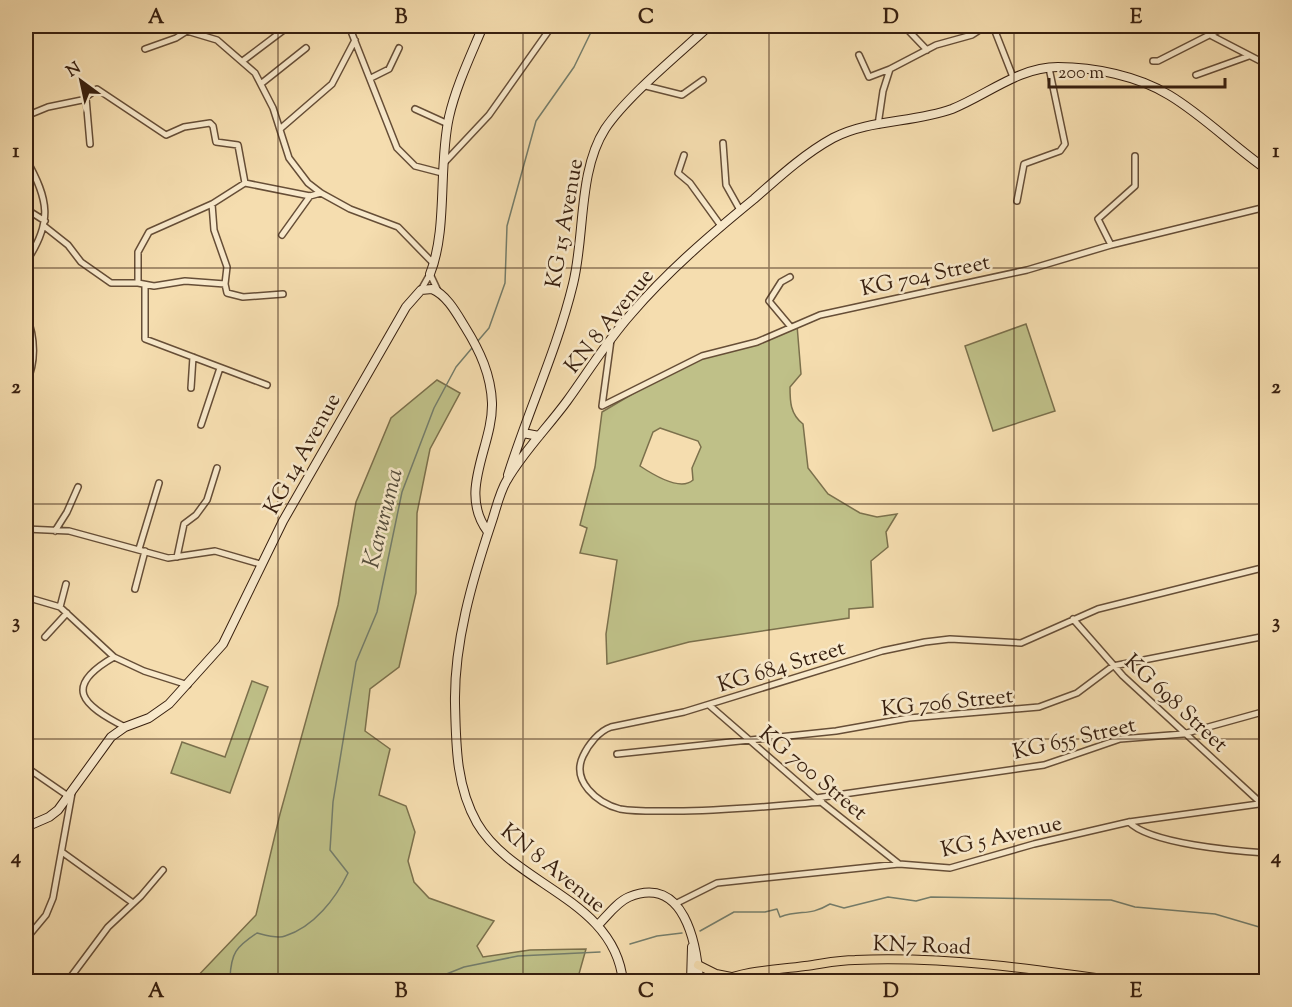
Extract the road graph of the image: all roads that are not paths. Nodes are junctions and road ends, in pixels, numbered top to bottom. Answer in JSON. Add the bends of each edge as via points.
{"nodes":[{"id":1,"x":289,"y":26,"type":"edge"},
{"id":2,"x":349,"y":26,"type":"edge"},
{"id":3,"x":483,"y":26,"type":"edge"},
{"id":4,"x":552,"y":26,"type":"edge"},
{"id":5,"x":709,"y":26,"type":"edge"},
{"id":6,"x":904,"y":26,"type":"edge"},
{"id":7,"x":986,"y":26,"type":"edge"},
{"id":8,"x":993,"y":26,"type":"edge"},
{"id":9,"x":1227,"y":26,"type":"edge"},
{"id":10,"x":187,"y":28,"type":"edge"},
{"id":11,"x":1212,"y":36,"type":"junction"},
{"id":12,"x":355,"y":40,"type":"junction"},
{"id":13,"x":306,"y":48,"type":"dead end"},
{"id":14,"x":399,"y":48,"type":"dead end"},
{"id":15,"x":145,"y":49,"type":"dead end"},
{"id":16,"x":927,"y":50,"type":"junction"},
{"id":17,"x":859,"y":55,"type":"dead end"},
{"id":18,"x":1249,"y":56,"type":"junction"},
{"id":19,"x":243,"y":60,"type":"junction"},
{"id":20,"x":1153,"y":61,"type":"dead end"},
{"id":21,"x":1266,"y":64,"type":"edge"},
{"id":22,"x":1049,"y":68,"type":"junction"},
{"id":23,"x":890,"y":69,"type":"junction"},
{"id":24,"x":1196,"y":75,"type":"dead end"},
{"id":25,"x":1013,"y":77,"type":"junction"},
{"id":26,"x":371,"y":78,"type":"junction"},
{"id":27,"x":704,"y":80,"type":"dead end"},
{"id":28,"x":262,"y":83,"type":"junction"},
{"id":29,"x":646,"y":86,"type":"junction"},
{"id":30,"x":86,"y":98,"type":"junction"},
{"id":31,"x":415,"y":109,"type":"dead end"},
{"id":32,"x":26,"y":116,"type":"edge"},
{"id":33,"x":448,"y":124,"type":"junction"},
{"id":34,"x":878,"y":125,"type":"junction"},
{"id":35,"x":280,"y":129,"type":"junction"},
{"id":36,"x":723,"y":143,"type":"dead end"},
{"id":37,"x":90,"y":144,"type":"dead end"},
{"id":38,"x":684,"y":155,"type":"dead end"},
{"id":39,"x":1135,"y":156,"type":"dead end"},
{"id":40,"x":26,"y":159,"type":"edge"},
{"id":41,"x":444,"y":163,"type":"junction"},
{"id":42,"x":1266,"y":170,"type":"edge"},
{"id":43,"x":442,"y":173,"type":"junction"},
{"id":44,"x":245,"y":183,"type":"junction"},
{"id":45,"x":321,"y":194,"type":"junction"},
{"id":46,"x":310,"y":196,"type":"junction"},
{"id":47,"x":1017,"y":201,"type":"dead end"},
{"id":48,"x":212,"y":204,"type":"junction"},
{"id":49,"x":1266,"y":207,"type":"edge"},
{"id":50,"x":26,"y":208,"type":"edge"},
{"id":51,"x":740,"y":210,"type":"junction"},
{"id":52,"x":45,"y":224,"type":"junction"},
{"id":53,"x":721,"y":226,"type":"junction"},
{"id":54,"x":282,"y":235,"type":"dead end"},
{"id":55,"x":1111,"y":245,"type":"junction"},
{"id":56,"x":26,"y":262,"type":"edge"},
{"id":57,"x":434,"y":264,"type":"junction"},
{"id":58,"x":430,"y":273,"type":"junction"},
{"id":59,"x":790,"y":277,"type":"dead end"},
{"id":60,"x":141,"y":284,"type":"junction"},
{"id":61,"x":225,"y":284,"type":"junction"},
{"id":62,"x":421,"y":290,"type":"junction"},
{"id":63,"x":438,"y":291,"type":"junction"},
{"id":64,"x":282,"y":294,"type":"dead end"},
{"id":65,"x":26,"y":314,"type":"edge"},
{"id":66,"x":28,"y":323,"type":"edge"},
{"id":67,"x":790,"y":326,"type":"junction"},
{"id":68,"x":611,"y":340,"type":"junction"},
{"id":69,"x":193,"y":357,"type":"junction"},
{"id":70,"x":220,"y":368,"type":"junction"},
{"id":71,"x":26,"y":384,"type":"edge"},
{"id":72,"x":267,"y":385,"type":"dead end"},
{"id":73,"x":191,"y":388,"type":"dead end"},
{"id":74,"x":201,"y":425,"type":"dead end"},
{"id":75,"x":523,"y":431,"type":"junction"},
{"id":76,"x":539,"y":436,"type":"junction"},
{"id":77,"x":517,"y":444,"type":"junction"},
{"id":78,"x":531,"y":447,"type":"junction"},
{"id":79,"x":525,"y":456,"type":"junction"},
{"id":80,"x":217,"y":468,"type":"dead end"},
{"id":81,"x":506,"y":482,"type":"junction"},
{"id":82,"x":159,"y":483,"type":"dead end"},
{"id":83,"x":78,"y":487,"type":"dead end"},
{"id":84,"x":26,"y":529,"type":"edge"},
{"id":85,"x":55,"y":531,"type":"junction"},
{"id":86,"x":488,"y":532,"type":"junction"},
{"id":87,"x":142,"y":550,"type":"junction"},
{"id":88,"x":177,"y":557,"type":"junction"},
{"id":89,"x":260,"y":564,"type":"junction"},
{"id":90,"x":1266,"y":567,"type":"edge"},
{"id":91,"x":66,"y":584,"type":"dead end"},
{"id":92,"x":135,"y":589,"type":"dead end"},
{"id":93,"x":26,"y":597,"type":"edge"},
{"id":94,"x":60,"y":607,"type":"junction"},
{"id":95,"x":67,"y":613,"type":"junction"},
{"id":96,"x":1073,"y":619,"type":"junction"},
{"id":97,"x":1266,"y":636,"type":"edge"},
{"id":98,"x":45,"y":637,"type":"dead end"},
{"id":99,"x":114,"y":657,"type":"junction"},
{"id":100,"x":1113,"y":666,"type":"junction"},
{"id":101,"x":188,"y":685,"type":"junction"},
{"id":102,"x":709,"y":705,"type":"junction"},
{"id":103,"x":1266,"y":711,"type":"edge"},
{"id":104,"x":125,"y":727,"type":"junction"},
{"id":105,"x":1183,"y":734,"type":"junction"},
{"id":106,"x":751,"y":740,"type":"junction"},
{"id":107,"x":617,"y":754,"type":"dead end"},
{"id":108,"x":26,"y":767,"type":"edge"},
{"id":109,"x":70,"y":793,"type":"junction"},
{"id":110,"x":816,"y":798,"type":"junction"},
{"id":111,"x":822,"y":802,"type":"junction"},
{"id":112,"x":1264,"y":804,"type":"edge"},
{"id":113,"x":1129,"y":822,"type":"junction"},
{"id":114,"x":26,"y":827,"type":"edge"},
{"id":115,"x":62,"y":852,"type":"junction"},
{"id":116,"x":1266,"y":853,"type":"edge"},
{"id":117,"x":899,"y":864,"type":"junction"},
{"id":118,"x":163,"y":870,"type":"dead end"},
{"id":119,"x":133,"y":903,"type":"junction"},
{"id":120,"x":675,"y":904,"type":"junction"},
{"id":121,"x":598,"y":925,"type":"junction"},
{"id":122,"x":26,"y":939,"type":"edge"},
{"id":123,"x":692,"y":947,"type":"junction"},
{"id":124,"x":698,"y":965,"type":"junction"},
{"id":125,"x":731,"y":977,"type":"junction"},
{"id":126,"x":692,"y":980,"type":"edge"},
{"id":127,"x":67,"y":981,"type":"edge"},
{"id":128,"x":623,"y":981,"type":"edge"},
{"id":129,"x":720,"y":981,"type":"edge"},
{"id":130,"x":1124,"y":981,"type":"edge"}],
"edges":[{"from":1,"to":19,"type":"street"},
{"from":2,"to":12,"type":"street"},
{"from":3,"to":33,"type":"main road"},
{"from":4,"to":41,"type":"street","via":[[489,115]]},
{"from":5,"to":29,"type":"main road","name":"KG 15 Avenue"},
{"from":6,"to":16,"type":"street"},
{"from":7,"to":16,"type":"street","via":[[972,35]]},
{"from":8,"to":25,"type":"street"},
{"from":9,"to":11,"type":"street"},
{"from":10,"to":15,"type":"street","via":[[176,38]]},
{"from":10,"to":19,"type":"street","via":[[217,40]]},
{"from":11,"to":18,"type":"street"},
{"from":11,"to":20,"type":"street"},
{"from":12,"to":26,"type":"street"},
{"from":12,"to":35,"type":"street","via":[[332,84]]},
{"from":13,"to":28,"type":"street"},
{"from":14,"to":26,"type":"street","via":[[389,69]]},
{"from":16,"to":23,"type":"street"},
{"from":17,"to":23,"type":"street","via":[[869,77]]},
{"from":18,"to":21,"type":"street"},
{"from":18,"to":24,"type":"street"},
{"from":19,"to":28,"type":"street"},
{"from":22,"to":25,"type":"main road","name":"KN 8 Avenue"},
{"from":22,"to":42,"type":"main road","name":"KN 8 Avenue","via":[[1097,72],[1148,84],[1170,96]]},
{"from":22,"to":47,"type":"street","via":[[1065,144],[1060,151],[1024,164]]},
{"from":23,"to":34,"type":"street"},
{"from":25,"to":34,"type":"main road","name":"KN 8 Avenue","via":[[952,109]]},
{"from":26,"to":43,"type":"street","via":[[402,155],[415,166]]},
{"from":27,"to":29,"type":"street","via":[[682,95]]},
{"from":28,"to":35,"type":"street"},
{"from":29,"to":75,"type":"main road","name":"KG 15 Avenue","via":[[606,128],[595,149],[573,284]]},
{"from":30,"to":32,"type":"street"},
{"from":30,"to":37,"type":"street"},
{"from":30,"to":44,"type":"street","via":[[97,89],[166,135],[200,123],[212,124],[216,142],[238,145]]},
{"from":31,"to":33,"type":"street"},
{"from":33,"to":41,"type":"main road"},
{"from":34,"to":51,"type":"main road","name":"KN 8 Avenue","via":[[834,138]]},
{"from":35,"to":45,"type":"street","via":[[289,159]]},
{"from":36,"to":51,"type":"street","via":[[726,184]]},
{"from":38,"to":53,"type":"street","via":[[678,173],[690,183]]},
{"from":39,"to":55,"type":"street","via":[[1135,186],[1098,219]]},
{"from":40,"to":52,"type":"street","via":[[44,198]]},
{"from":41,"to":43,"type":"main road"},
{"from":43,"to":57,"type":"main road","via":[[439,243]]},
{"from":44,"to":46,"type":"street"},
{"from":44,"to":48,"type":"street"},
{"from":45,"to":46,"type":"street"},
{"from":45,"to":57,"type":"street","via":[[398,227]]},
{"from":46,"to":54,"type":"street"},
{"from":48,"to":60,"type":"street","via":[[149,232],[138,252]]},
{"from":48,"to":61,"type":"street","via":[[214,230],[227,267]]},
{"from":49,"to":55,"type":"street","name":"KG 704 Street"},
{"from":50,"to":52,"type":"street"},
{"from":51,"to":53,"type":"main road","name":"KN 8 Avenue"},
{"from":52,"to":56,"type":"street"},
{"from":52,"to":60,"type":"street","via":[[81,262],[106,280]]},
{"from":53,"to":68,"type":"main road","name":"KN 8 Avenue","via":[[659,283]]},
{"from":55,"to":67,"type":"street","name":"KG 704 Street","via":[[1026,270],[830,312]]},
{"from":57,"to":58,"type":"main road"},
{"from":58,"to":62,"type":"street"},
{"from":58,"to":63,"type":"street"},
{"from":59,"to":67,"type":"street","via":[[781,282],[769,301]]},
{"from":60,"to":61,"type":"street"},
{"from":60,"to":69,"type":"street","via":[[144,338]]},
{"from":61,"to":64,"type":"street","via":[[227,293],[236,297]]},
{"from":62,"to":63,"type":"main road"},
{"from":62,"to":89,"type":"main road","name":"KG 14 Avenue","via":[[406,307]]},
{"from":63,"to":86,"type":"main road","via":[[480,352],[490,382],[492,409],[475,490],[478,514]]},
{"from":65,"to":66,"type":"street"},
{"from":66,"to":71,"type":"street","via":[[34,353]]},
{"from":67,"to":68,"type":"street","name":"KG 704 Street","via":[[756,342],[702,356],[602,406]]},
{"from":68,"to":76,"type":"main road","name":"KN 8 Avenue"},
{"from":69,"to":70,"type":"street"},
{"from":69,"to":73,"type":"street"},
{"from":70,"to":72,"type":"street"},
{"from":70,"to":74,"type":"street"},
{"from":75,"to":76,"type":"main road"},
{"from":75,"to":77,"type":"main road","name":"KG 15 Avenue"},
{"from":75,"to":78,"type":"main road"},
{"from":76,"to":78,"type":"main road","name":"KN 8 Avenue"},
{"from":77,"to":79,"type":"main road"},
{"from":77,"to":81,"type":"main road","name":"KG 15 Avenue"},
{"from":78,"to":79,"type":"main road","name":"KN 8 Avenue"},
{"from":79,"to":81,"type":"main road","name":"KN 8 Avenue"},
{"from":80,"to":88,"type":"street","via":[[207,500],[184,524]]},
{"from":81,"to":86,"type":"main road","name":"KN 8 Avenue"},
{"from":82,"to":87,"type":"street"},
{"from":83,"to":85,"type":"street"},
{"from":84,"to":85,"type":"street"},
{"from":85,"to":87,"type":"street"},
{"from":86,"to":121,"type":"main road","name":"KN 8 Avenue","via":[[459,641],[456,669],[461,787],[477,823],[501,854],[574,903]]},
{"from":87,"to":88,"type":"street"},
{"from":87,"to":92,"type":"street"},
{"from":88,"to":89,"type":"street","via":[[215,551]]},
{"from":89,"to":101,"type":"main road","name":"KG 14 Avenue","via":[[223,644]]},
{"from":90,"to":96,"type":"street","name":"KG 684 Street","via":[[1098,609]]},
{"from":91,"to":94,"type":"street"},
{"from":93,"to":94,"type":"street"},
{"from":94,"to":95,"type":"street"},
{"from":95,"to":98,"type":"street"},
{"from":95,"to":99,"type":"street"},
{"from":96,"to":100,"type":"street","name":"KG 698 Street"},
{"from":96,"to":102,"type":"street","name":"KG 684 Street","via":[[1022,643],[950,639],[882,651]]},
{"from":97,"to":100,"type":"street","name":"KG 706 Street"},
{"from":99,"to":101,"type":"street"},
{"from":99,"to":104,"type":"street","via":[[88,674],[84,694],[88,704],[101,715]]},
{"from":100,"to":105,"type":"street","name":"KG 698 Street"},
{"from":100,"to":106,"type":"street","name":"KG 706 Street","via":[[1077,693],[1039,708],[909,718],[836,732]]},
{"from":101,"to":104,"type":"main road","name":"KG 14 Avenue","via":[[149,718]]},
{"from":102,"to":106,"type":"street","name":"KG 700 Street"},
{"from":102,"to":111,"type":"street","name":"KG 684 Street","via":[[604,730],[581,760],[586,788],[610,806],[646,812]]},
{"from":103,"to":105,"type":"street","name":"KG 655 Street"},
{"from":104,"to":109,"type":"main road","name":"KG 14 Avenue","via":[[101,747]]},
{"from":105,"to":110,"type":"street","name":"KG 655 Street","via":[[1120,739],[1044,765]]},
{"from":105,"to":112,"type":"street","name":"KG 698 Street"},
{"from":106,"to":107,"type":"street","name":"KG 706 Street"},
{"from":106,"to":110,"type":"street","name":"KG 700 Street"},
{"from":108,"to":109,"type":"street"},
{"from":109,"to":114,"type":"main road","name":"KG 14 Avenue","via":[[49,817]]},
{"from":109,"to":115,"type":"street"},
{"from":110,"to":111,"type":"street","name":"KG 700 Street"},
{"from":111,"to":117,"type":"street","name":"KG 700 Street"},
{"from":112,"to":113,"type":"street","name":"KG 5 Avenue"},
{"from":113,"to":116,"type":"street","via":[[1138,829],[1179,842]]},
{"from":113,"to":117,"type":"street","name":"KG 5 Avenue","via":[[950,868]]},
{"from":115,"to":119,"type":"street"},
{"from":115,"to":122,"type":"street","via":[[50,907]]},
{"from":117,"to":120,"type":"street","name":"KG 5 Avenue","via":[[717,883]]},
{"from":118,"to":119,"type":"street"},
{"from":119,"to":127,"type":"street","via":[[108,927]]},
{"from":120,"to":121,"type":"main road","via":[[654,894],[630,897]]},
{"from":120,"to":123,"type":"main road","via":[[688,922]]},
{"from":121,"to":128,"type":"main road","name":"KN 8 Avenue","via":[[615,951]]},
{"from":123,"to":124,"type":"main road"},
{"from":123,"to":126,"type":"main road"},
{"from":124,"to":125,"type":"main road"},
{"from":124,"to":126,"type":"main road"},
{"from":125,"to":129,"type":"main road","name":"KN7 Road"},
{"from":125,"to":130,"type":"main road","name":"KN7 Road","via":[[854,960],[952,962]]}]}
